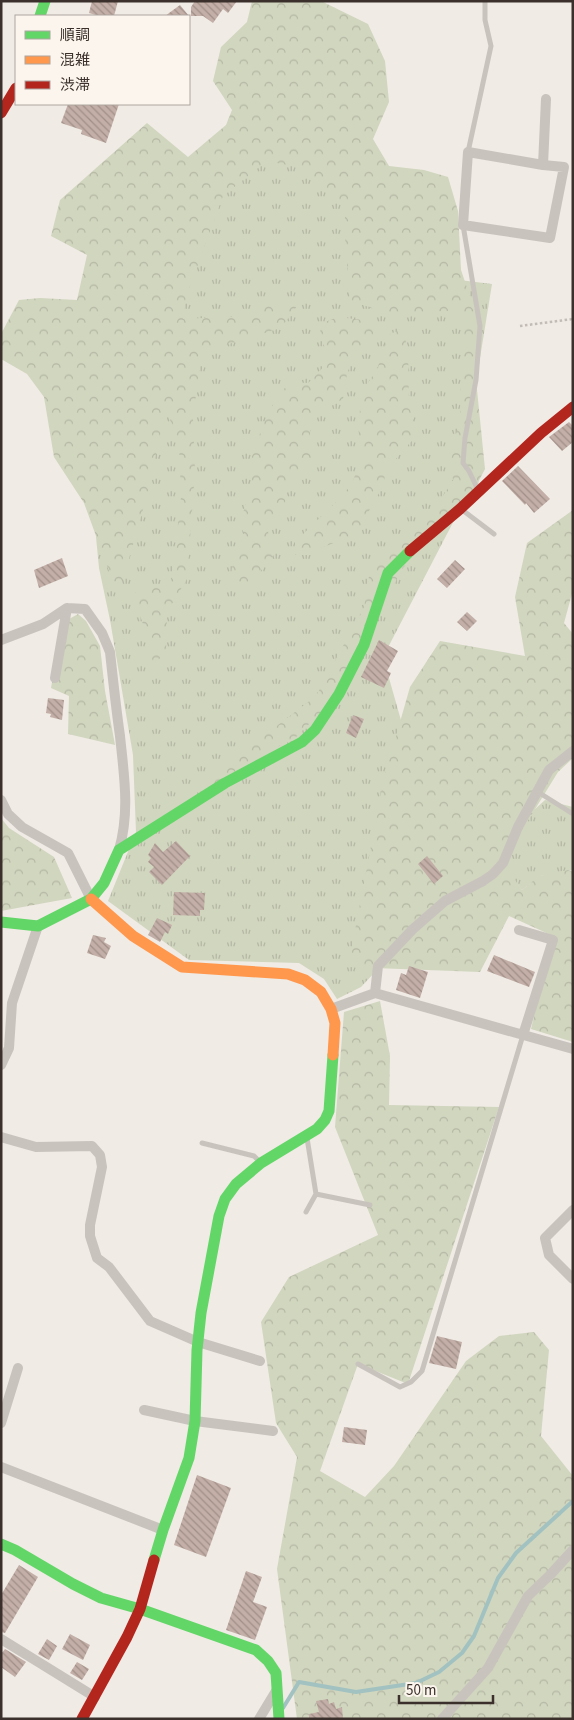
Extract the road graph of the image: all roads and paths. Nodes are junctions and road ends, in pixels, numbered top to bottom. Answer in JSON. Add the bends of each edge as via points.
{"nodes":[{"id":1,"x":45,"y":1,"type":"edge"},
{"id":2,"x":485,"y":1,"type":"edge"},
{"id":3,"x":40,"y":15,"type":"edge"},
{"id":4,"x":15,"y":90,"type":"edge"},
{"id":5,"x":546,"y":99,"type":"dead end"},
{"id":6,"x":1,"y":113,"type":"edge"},
{"id":7,"x":468,"y":152,"type":"junction"},
{"id":8,"x":543,"y":165,"type":"junction"},
{"id":9,"x":463,"y":224,"type":"junction"},
{"id":10,"x":573,"y":320,"type":"edge"},
{"id":11,"x":520,"y":326,"type":"dead end"},
{"id":12,"x":573,"y":407,"type":"edge"},
{"id":13,"x":478,"y":491,"type":"junction"},
{"id":14,"x":460,"y":509,"type":"junction"},
{"id":15,"x":494,"y":534,"type":"dead end"},
{"id":16,"x":67,"y":608,"type":"junction"},
{"id":17,"x":1,"y":640,"type":"edge"},
{"id":18,"x":55,"y":678,"type":"dead end"},
{"id":19,"x":573,"y":751,"type":"edge"},
{"id":20,"x":538,"y":792,"type":"junction"},
{"id":21,"x":1,"y":800,"type":"edge"},
{"id":22,"x":573,"y":814,"type":"edge"},
{"id":23,"x":119,"y":850,"type":"junction"},
{"id":24,"x":91,"y":900,"type":"junction"},
{"id":25,"x":1,"y":922,"type":"edge"},
{"id":26,"x":38,"y":926,"type":"junction"},
{"id":27,"x":519,"y":930,"type":"dead end"},
{"id":28,"x":375,"y":993,"type":"junction"},
{"id":29,"x":331,"y":1009,"type":"junction"},
{"id":30,"x":523,"y":1035,"type":"junction"},
{"id":31,"x":573,"y":1049,"type":"edge"},
{"id":32,"x":1,"y":1065,"type":"edge"},
{"id":33,"x":307,"y":1135,"type":"junction"},
{"id":34,"x":1,"y":1137,"type":"edge"},
{"id":35,"x":202,"y":1143,"type":"dead end"},
{"id":36,"x":261,"y":1163,"type":"junction"},
{"id":37,"x":316,"y":1194,"type":"junction"},
{"id":38,"x":370,"y":1205,"type":"dead end"},
{"id":39,"x":573,"y":1210,"type":"edge"},
{"id":40,"x":306,"y":1212,"type":"dead end"},
{"id":41,"x":573,"y":1279,"type":"edge"},
{"id":42,"x":198,"y":1342,"type":"junction"},
{"id":43,"x":260,"y":1361,"type":"dead end"},
{"id":44,"x":358,"y":1364,"type":"dead end"},
{"id":45,"x":18,"y":1368,"type":"dead end"},
{"id":46,"x":144,"y":1410,"type":"dead end"},
{"id":47,"x":195,"y":1421,"type":"junction"},
{"id":48,"x":1,"y":1423,"type":"edge"},
{"id":49,"x":274,"y":1432,"type":"dead end"},
{"id":50,"x":1,"y":1468,"type":"edge"},
{"id":51,"x":163,"y":1530,"type":"junction"},
{"id":52,"x":1,"y":1544,"type":"edge"},
{"id":53,"x":573,"y":1550,"type":"edge"},
{"id":54,"x":140,"y":1609,"type":"junction"},
{"id":55,"x":1,"y":1639,"type":"edge"},
{"id":56,"x":276,"y":1691,"type":"junction"},
{"id":57,"x":95,"y":1697,"type":"junction"},
{"id":58,"x":82,"y":1719,"type":"edge"},
{"id":59,"x":259,"y":1719,"type":"edge"},
{"id":60,"x":279,"y":1719,"type":"edge"},
{"id":61,"x":442,"y":1719,"type":"edge"}],
"edges":[{"from":1,"to":3,"type":"street"},
{"from":2,"to":7,"type":"lane","via":[[485,20],[491,46]]},
{"from":4,"to":6,"type":"street"},
{"from":5,"to":8,"type":"street"},
{"from":7,"to":8,"type":"street"},
{"from":7,"to":9,"type":"street"},
{"from":8,"to":9,"type":"street","via":[[564,166],[550,238]]},
{"from":9,"to":13,"type":"lane","via":[[480,326],[476,380],[463,463]]},
{"from":10,"to":11,"type":"path"},
{"from":12,"to":13,"type":"street"},
{"from":13,"to":14,"type":"street"},
{"from":14,"to":15,"type":"lane"},
{"from":14,"to":23,"type":"street","via":[[388,572],[364,645],[339,694],[302,742],[225,783]]},
{"from":16,"to":17,"type":"street","via":[[43,624]]},
{"from":16,"to":18,"type":"street"},
{"from":16,"to":23,"type":"street","via":[[85,610],[102,633],[110,652],[125,782],[126,816]]},
{"from":19,"to":20,"type":"street","via":[[549,770]]},
{"from":20,"to":22,"type":"lane"},
{"from":20,"to":28,"type":"street","via":[[503,863],[488,878],[445,901],[413,930],[378,966]]},
{"from":21,"to":24,"type":"street","via":[[8,814],[22,827],[68,852]]},
{"from":23,"to":24,"type":"street","via":[[104,883]]},
{"from":24,"to":26,"type":"street"},
{"from":24,"to":29,"type":"street","via":[[133,936],[182,967],[288,974],[306,980],[321,992]]},
{"from":25,"to":26,"type":"street"},
{"from":26,"to":32,"type":"street","via":[[12,1003],[9,1048]]},
{"from":27,"to":30,"type":"street","via":[[552,940]]},
{"from":28,"to":29,"type":"street"},
{"from":28,"to":30,"type":"street"},
{"from":29,"to":33,"type":"street","via":[[335,1023],[330,1111],[325,1120]]},
{"from":30,"to":31,"type":"street"},
{"from":30,"to":44,"type":"lane","via":[[422,1371],[412,1382],[400,1387]]},
{"from":33,"to":36,"type":"street"},
{"from":33,"to":37,"type":"lane"},
{"from":34,"to":42,"type":"street","via":[[36,1147],[92,1146],[100,1155],[102,1167],[90,1225],[97,1258],[110,1267],[150,1321]]},
{"from":35,"to":36,"type":"lane","via":[[254,1156]]},
{"from":36,"to":42,"type":"street","via":[[236,1184],[218,1216]]},
{"from":37,"to":38,"type":"lane"},
{"from":37,"to":40,"type":"lane"},
{"from":39,"to":41,"type":"street","via":[[545,1238],[549,1255]]},
{"from":42,"to":43,"type":"street"},
{"from":42,"to":47,"type":"street"},
{"from":45,"to":48,"type":"street"},
{"from":46,"to":47,"type":"street"},
{"from":47,"to":49,"type":"street"},
{"from":47,"to":51,"type":"street","via":[[189,1458]]},
{"from":50,"to":51,"type":"street"},
{"from":51,"to":54,"type":"street"},
{"from":52,"to":54,"type":"street","via":[[101,1598]]},
{"from":53,"to":61,"type":"street","via":[[528,1596],[488,1668]]},
{"from":54,"to":56,"type":"street","via":[[256,1650],[276,1673]]},
{"from":54,"to":57,"type":"street"},
{"from":55,"to":57,"type":"street"},
{"from":56,"to":59,"type":"street"},
{"from":56,"to":60,"type":"street"},
{"from":57,"to":58,"type":"street"}]}
